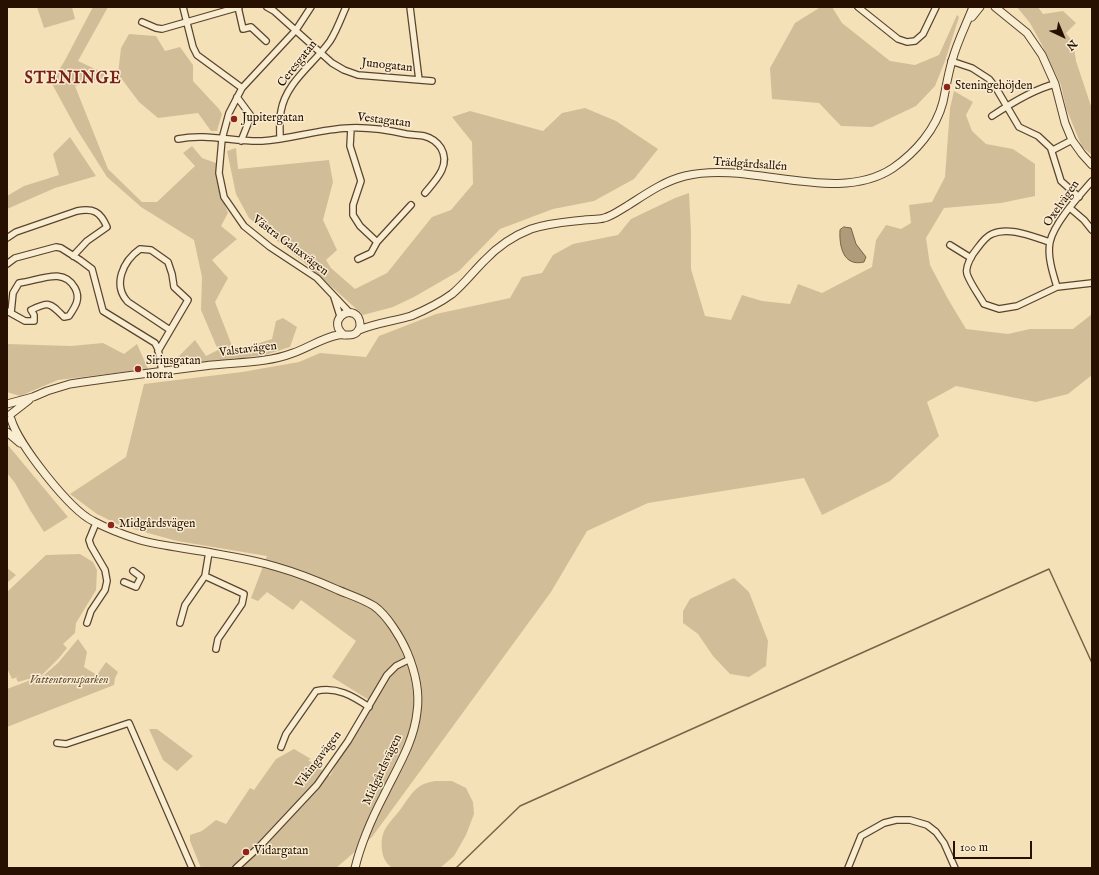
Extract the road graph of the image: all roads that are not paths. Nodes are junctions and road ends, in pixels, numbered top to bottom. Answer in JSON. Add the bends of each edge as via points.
{"nodes":[{"id":1,"x":183,"y":7,"type":"edge"},
{"id":2,"x":238,"y":7,"type":"edge"},
{"id":3,"x":267,"y":7,"type":"edge"},
{"id":4,"x":311,"y":7,"type":"edge"},
{"id":5,"x":346,"y":7,"type":"edge"},
{"id":6,"x":410,"y":7,"type":"edge"},
{"id":7,"x":858,"y":7,"type":"edge"},
{"id":8,"x":936,"y":7,"type":"edge"},
{"id":9,"x":973,"y":7,"type":"edge"},
{"id":10,"x":980,"y":7,"type":"edge"},
{"id":11,"x":995,"y":7,"type":"edge"},
{"id":12,"x":1002,"y":7,"type":"edge"},
{"id":13,"x":276,"y":9,"type":"edge"},
{"id":14,"x":142,"y":22,"type":"dead end"},
{"id":15,"x":187,"y":22,"type":"junction"},
{"id":16,"x":1016,"y":23,"type":"junction"},
{"id":17,"x":966,"y":25,"type":"junction"},
{"id":18,"x":296,"y":30,"type":"junction"},
{"id":19,"x":266,"y":41,"type":"dead end"},
{"id":20,"x":321,"y":52,"type":"junction"},
{"id":21,"x":951,"y":61,"type":"junction"},
{"id":22,"x":419,"y":80,"type":"junction"},
{"id":23,"x":432,"y":82,"type":"dead end"},
{"id":24,"x":1055,"y":84,"type":"junction"},
{"id":25,"x":242,"y":88,"type":"junction"},
{"id":26,"x":237,"y":97,"type":"junction"},
{"id":27,"x":1007,"y":106,"type":"junction"},
{"id":28,"x":992,"y":116,"type":"dead end"},
{"id":29,"x":351,"y":128,"type":"junction"},
{"id":30,"x":178,"y":139,"type":"dead end"},
{"id":31,"x":280,"y":139,"type":"junction"},
{"id":32,"x":222,"y":140,"type":"junction"},
{"id":33,"x":1072,"y":140,"type":"junction"},
{"id":34,"x":241,"y":141,"type":"junction"},
{"id":35,"x":1052,"y":149,"type":"junction"},
{"id":36,"x":1092,"y":165,"type":"edge"},
{"id":37,"x":1092,"y":181,"type":"edge"},
{"id":38,"x":425,"y":193,"type":"dead end"},
{"id":39,"x":1079,"y":196,"type":"junction"},
{"id":40,"x":411,"y":205,"type":"dead end"},
{"id":41,"x":1070,"y":208,"type":"junction"},
{"id":42,"x":1092,"y":230,"type":"edge"},
{"id":43,"x":7,"y":238,"type":"edge"},
{"id":44,"x":377,"y":242,"type":"junction"},
{"id":45,"x":1050,"y":242,"type":"junction"},
{"id":46,"x":950,"y":245,"type":"dead end"},
{"id":47,"x":73,"y":256,"type":"junction"},
{"id":48,"x":971,"y":258,"type":"junction"},
{"id":49,"x":358,"y":259,"type":"dead end"},
{"id":50,"x":7,"y":264,"type":"edge"},
{"id":51,"x":1092,"y":283,"type":"edge"},
{"id":52,"x":1058,"y":287,"type":"junction"},
{"id":53,"x":333,"y":294,"type":"junction"},
{"id":54,"x":9,"y":312,"type":"edge"},
{"id":55,"x":350,"y":312,"type":"junction"},
{"id":56,"x":340,"y":316,"type":"junction"},
{"id":57,"x":359,"y":319,"type":"junction"},
{"id":58,"x":383,"y":323,"type":"junction"},
{"id":59,"x":337,"y":326,"type":"junction"},
{"id":60,"x":170,"y":330,"type":"junction"},
{"id":61,"x":359,"y":330,"type":"junction"},
{"id":62,"x":344,"y":335,"type":"junction"},
{"id":63,"x":322,"y":340,"type":"junction"},
{"id":64,"x":158,"y":351,"type":"junction"},
{"id":65,"x":162,"y":371,"type":"junction"},
{"id":66,"x":33,"y":397,"type":"junction"},
{"id":67,"x":7,"y":405,"type":"edge"},
{"id":68,"x":10,"y":419,"type":"edge"},
{"id":69,"x":7,"y":432,"type":"edge"},
{"id":70,"x":26,"y":449,"type":"junction"},
{"id":71,"x":96,"y":523,"type":"junction"},
{"id":72,"x":209,"y":552,"type":"junction"},
{"id":73,"x":133,"y":571,"type":"dead end"},
{"id":74,"x":205,"y":576,"type":"junction"},
{"id":75,"x":124,"y":582,"type":"dead end"},
{"id":76,"x":87,"y":623,"type":"dead end"},
{"id":77,"x":180,"y":623,"type":"dead end"},
{"id":78,"x":216,"y":649,"type":"dead end"},
{"id":79,"x":410,"y":659,"type":"junction"},
{"id":80,"x":369,"y":706,"type":"junction"},
{"id":81,"x":58,"y":743,"type":"dead end"},
{"id":82,"x":281,"y":747,"type":"dead end"},
{"id":83,"x":192,"y":868,"type":"edge"},
{"id":84,"x":236,"y":868,"type":"edge"},
{"id":85,"x":355,"y":868,"type":"edge"},
{"id":86,"x":848,"y":868,"type":"edge"},
{"id":87,"x":955,"y":868,"type":"edge"}],
"edges":[{"from":1,"to":15,"type":"street"},
{"from":2,"to":15,"type":"street"},
{"from":2,"to":19,"type":"street","via":[[243,29],[251,27]]},
{"from":3,"to":13,"type":"street","name":"Junogatan"},
{"from":4,"to":18,"type":"street","name":"Västra Galaxvägen"},
{"from":5,"to":20,"type":"street","name":"Ceresgatan","via":[[337,28]]},
{"from":6,"to":22,"type":"street"},
{"from":7,"to":8,"type":"street","via":[[898,39],[906,42],[915,41],[923,34]]},
{"from":9,"to":17,"type":"street","name":"Trädgårdsallén"},
{"from":10,"to":17,"type":"street","name":"Trädgårdsallén"},
{"from":11,"to":16,"type":"street"},
{"from":12,"to":16,"type":"street"},
{"from":13,"to":18,"type":"street","name":"Junogatan"},
{"from":14,"to":15,"type":"street","via":[[162,29]]},
{"from":15,"to":25,"type":"street","via":[[197,54]]},
{"from":16,"to":24,"type":"street","via":[[1027,33],[1042,55]]},
{"from":17,"to":21,"type":"street","name":"Trädgårdsallén"},
{"from":18,"to":20,"type":"street","name":"Junogatan"},
{"from":18,"to":25,"type":"street","name":"Västra Galaxvägen"},
{"from":20,"to":22,"type":"street","name":"Junogatan","via":[[338,66],[358,75]]},
{"from":20,"to":31,"type":"street","name":"Ceresgatan","via":[[288,92],[281,110]]},
{"from":21,"to":27,"type":"street","via":[[972,68],[985,76]]},
{"from":21,"to":58,"type":"street","name":"Trädgårdsallén","via":[[942,104],[928,135],[912,153],[892,169],[861,182],[834,184],[714,172],[683,177],[661,185],[604,218],[555,223],[510,239],[450,295],[412,315]]},
{"from":22,"to":23,"type":"street","name":"Junogatan"},
{"from":24,"to":27,"type":"street"},
{"from":24,"to":33,"type":"street","via":[[1064,123]]},
{"from":25,"to":26,"type":"street","name":"Västra Galaxvägen"},
{"from":26,"to":32,"type":"street","name":"Västra Galaxvägen","via":[[229,113]]},
{"from":26,"to":34,"type":"street","via":[[251,116]]},
{"from":27,"to":28,"type":"street"},
{"from":27,"to":35,"type":"street","via":[[1019,127],[1038,136]]},
{"from":29,"to":31,"type":"street","name":"Vestagatan","via":[[323,130]]},
{"from":29,"to":38,"type":"street","name":"Vestagatan","via":[[385,129],[425,136],[438,142],[444,153],[444,165]]},
{"from":29,"to":44,"type":"street","via":[[350,146],[361,181],[353,205],[353,216]]},
{"from":30,"to":32,"type":"street","via":[[193,136]]},
{"from":31,"to":34,"type":"street","name":"Vestagatan"},
{"from":32,"to":34,"type":"street","name":"Vestagatan"},
{"from":32,"to":53,"type":"street","name":"Västra Galaxvägen","via":[[219,173],[224,197],[236,215],[257,237],[317,278]]},
{"from":33,"to":35,"type":"street"},
{"from":33,"to":36,"type":"street"},
{"from":35,"to":39,"type":"street","via":[[1061,181]]},
{"from":37,"to":39,"type":"street","name":"Oxelvägen"},
{"from":39,"to":41,"type":"street","name":"Oxelvägen"},
{"from":40,"to":44,"type":"street"},
{"from":41,"to":42,"type":"street"},
{"from":41,"to":45,"type":"street","name":"Oxelvägen","via":[[1056,226]]},
{"from":43,"to":47,"type":"street","via":[[16,232],[77,211],[95,211],[103,217],[107,227],[87,241]]},
{"from":44,"to":49,"type":"street","via":[[371,253]]},
{"from":45,"to":48,"type":"street","via":[[1002,231],[991,234]]},
{"from":45,"to":52,"type":"street","name":"Oxelvägen","via":[[1050,266]]},
{"from":46,"to":48,"type":"street"},
{"from":47,"to":50,"type":"street","via":[[56,247],[15,258]]},
{"from":47,"to":64,"type":"street","via":[[92,269],[103,311],[155,343]]},
{"from":48,"to":52,"type":"street","via":[[967,273],[984,304],[999,309],[1017,306]]},
{"from":51,"to":52,"type":"street"},
{"from":53,"to":55,"type":"street","name":"Västra Galaxvägen"},
{"from":53,"to":56,"type":"street","name":"Västra Galaxvägen"},
{"from":54,"to":54,"type":"street","via":[[25,322],[34,321],[31,310],[44,304],[52,305],[64,317],[69,316],[78,303],[77,292],[72,283],[63,276],[19,283],[13,293]]},
{"from":55,"to":56,"type":"street"},
{"from":55,"to":57,"type":"street"},
{"from":56,"to":59,"type":"street"},
{"from":57,"to":58,"type":"street","name":"Trädgårdsallén"},
{"from":57,"to":61,"type":"street"},
{"from":58,"to":61,"type":"street","name":"Trädgårdsallén"},
{"from":59,"to":62,"type":"street","via":[[339,332]]},
{"from":59,"to":63,"type":"street","name":"Valstavägen"},
{"from":60,"to":60,"type":"street","via":[[188,300],[174,287],[168,262],[151,250],[140,249],[133,254],[120,279],[123,296]]},
{"from":60,"to":64,"type":"street"},
{"from":61,"to":62,"type":"street","name":"Valstavägen","via":[[350,336]]},
{"from":62,"to":63,"type":"street","name":"Valstavägen"},
{"from":63,"to":65,"type":"street","name":"Valstavägen","via":[[286,356],[265,361]]},
{"from":64,"to":65,"type":"street"},
{"from":65,"to":66,"type":"street","name":"Valstavägen","via":[[70,384]]},
{"from":66,"to":67,"type":"street","name":"Valstavägen"},
{"from":66,"to":68,"type":"street","name":"Valstavägen"},
{"from":67,"to":68,"type":"street","name":"Valstavägen"},
{"from":68,"to":70,"type":"street","name":"Midgårdsvägen"},
{"from":69,"to":70,"type":"street","name":"Midgårdsvägen"},
{"from":70,"to":71,"type":"street","name":"Midgårdsvägen","via":[[76,508]]},
{"from":71,"to":72,"type":"street","name":"Midgårdsvägen","via":[[142,540]]},
{"from":71,"to":76,"type":"street","via":[[89,540],[105,570],[107,581],[105,590]]},
{"from":72,"to":74,"type":"street"},
{"from":72,"to":79,"type":"street","name":"Midgårdsvägen","via":[[277,566],[314,579],[375,607],[400,636]]},
{"from":73,"to":75,"type":"street","via":[[141,577],[136,587]]},
{"from":74,"to":77,"type":"street","via":[[185,605]]},
{"from":74,"to":78,"type":"street","via":[[244,594],[242,604],[218,639]]},
{"from":79,"to":80,"type":"street","name":"Vikingavägen","via":[[396,666],[387,676]]},
{"from":79,"to":85,"type":"street","name":"Midgårdsvägen","via":[[417,690],[418,711],[414,728],[372,820]]},
{"from":80,"to":82,"type":"street","via":[[353,696],[331,689],[316,691],[286,734]]},
{"from":80,"to":84,"type":"street","name":"Vikingavägen","via":[[317,785]]},
{"from":81,"to":83,"type":"street","via":[[66,744],[129,723]]},
{"from":86,"to":87,"type":"street","via":[[861,836],[884,823],[896,820],[910,820],[927,825],[936,832]]}]}
